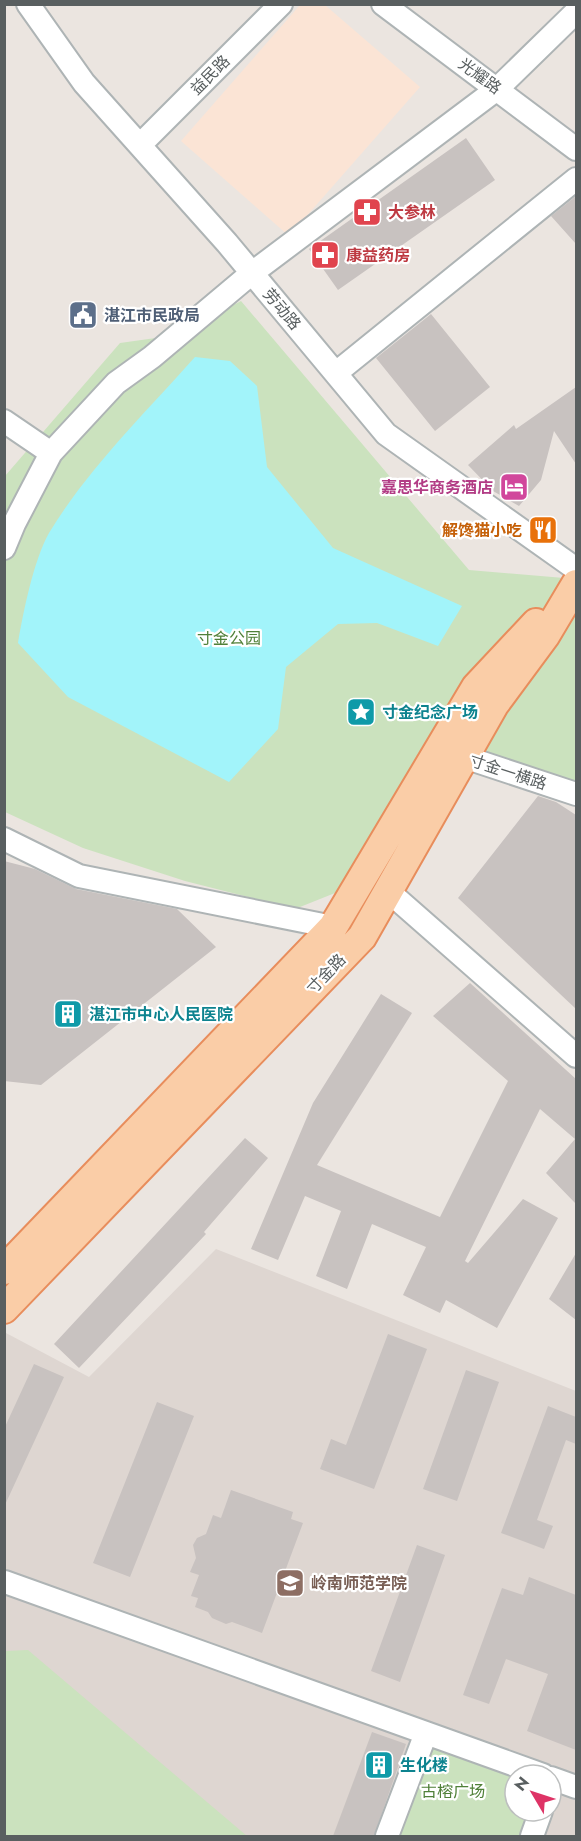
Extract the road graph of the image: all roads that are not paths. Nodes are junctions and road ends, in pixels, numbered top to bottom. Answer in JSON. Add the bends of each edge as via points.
{"nodes":[{"id":1,"x":28,"y":4,"type":"edge"},
{"id":2,"x":281,"y":4,"type":"edge"},
{"id":3,"x":383,"y":4,"type":"edge"},
{"id":4,"x":576,"y":12,"type":"edge"},
{"id":5,"x":497,"y":89,"type":"junction"},
{"id":6,"x":140,"y":145,"type":"junction"},
{"id":7,"x":576,"y":149,"type":"edge"},
{"id":8,"x":576,"y":179,"type":"edge"},
{"id":9,"x":252,"y":273,"type":"junction"},
{"id":10,"x":336,"y":373,"type":"junction"},
{"id":11,"x":5,"y":421,"type":"edge"},
{"id":12,"x":51,"y":453,"type":"junction"},
{"id":13,"x":4,"y":548,"type":"edge"},
{"id":14,"x":576,"y":569,"type":"edge"},
{"id":15,"x":576,"y":582,"type":"edge"},
{"id":16,"x":452,"y":753,"type":"junction"},
{"id":17,"x":576,"y":794,"type":"edge"},
{"id":18,"x":4,"y":839,"type":"edge"},
{"id":19,"x":388,"y":891,"type":"junction"},
{"id":20,"x":333,"y":927,"type":"junction"},
{"id":21,"x":576,"y":1056,"type":"edge"},
{"id":22,"x":4,"y":1270,"type":"edge"},
{"id":23,"x":4,"y":1309,"type":"edge"},
{"id":24,"x":4,"y":1574,"type":"edge"},
{"id":25,"x":5,"y":1582,"type":"edge"},
{"id":26,"x":426,"y":1733,"type":"junction"},
{"id":27,"x":506,"y":1763,"type":"edge"},
{"id":28,"x":387,"y":1836,"type":"edge"}],
"edges":[{"from":1,"to":6,"type":"street","name":"劳动路","via":[[84,83]]},
{"from":2,"to":6,"type":"street","name":"益民路"},
{"from":3,"to":5,"type":"street","name":"光耀路"},
{"from":4,"to":5,"type":"street"},
{"from":5,"to":7,"type":"street","name":"光耀路"},
{"from":5,"to":9,"type":"street"},
{"from":6,"to":9,"type":"street","name":"劳动路"},
{"from":8,"to":10,"type":"street"},
{"from":9,"to":10,"type":"street","name":"劳动路"},
{"from":9,"to":12,"type":"street","via":[[116,383]]},
{"from":10,"to":14,"type":"street","name":"劳动路","via":[[386,434]]},
{"from":11,"to":12,"type":"street"},
{"from":12,"to":13,"type":"street"},
{"from":15,"to":16,"type":"main road","name":"寸金路","via":[[545,636],[494,705]]},
{"from":16,"to":17,"type":"street","name":"寸金一横路"},
{"from":16,"to":19,"type":"main road","name":"寸金路"},
{"from":16,"to":20,"type":"main road","name":"寸金路"},
{"from":18,"to":20,"type":"street","via":[[79,876]]},
{"from":19,"to":21,"type":"street"},
{"from":19,"to":23,"type":"main road","name":"寸金路","via":[[362,937]]},
{"from":20,"to":22,"type":"main road","name":"寸金路"},
{"from":24,"to":25,"type":"street"},
{"from":25,"to":26,"type":"street"},
{"from":26,"to":27,"type":"street"},
{"from":26,"to":28,"type":"street"}]}
